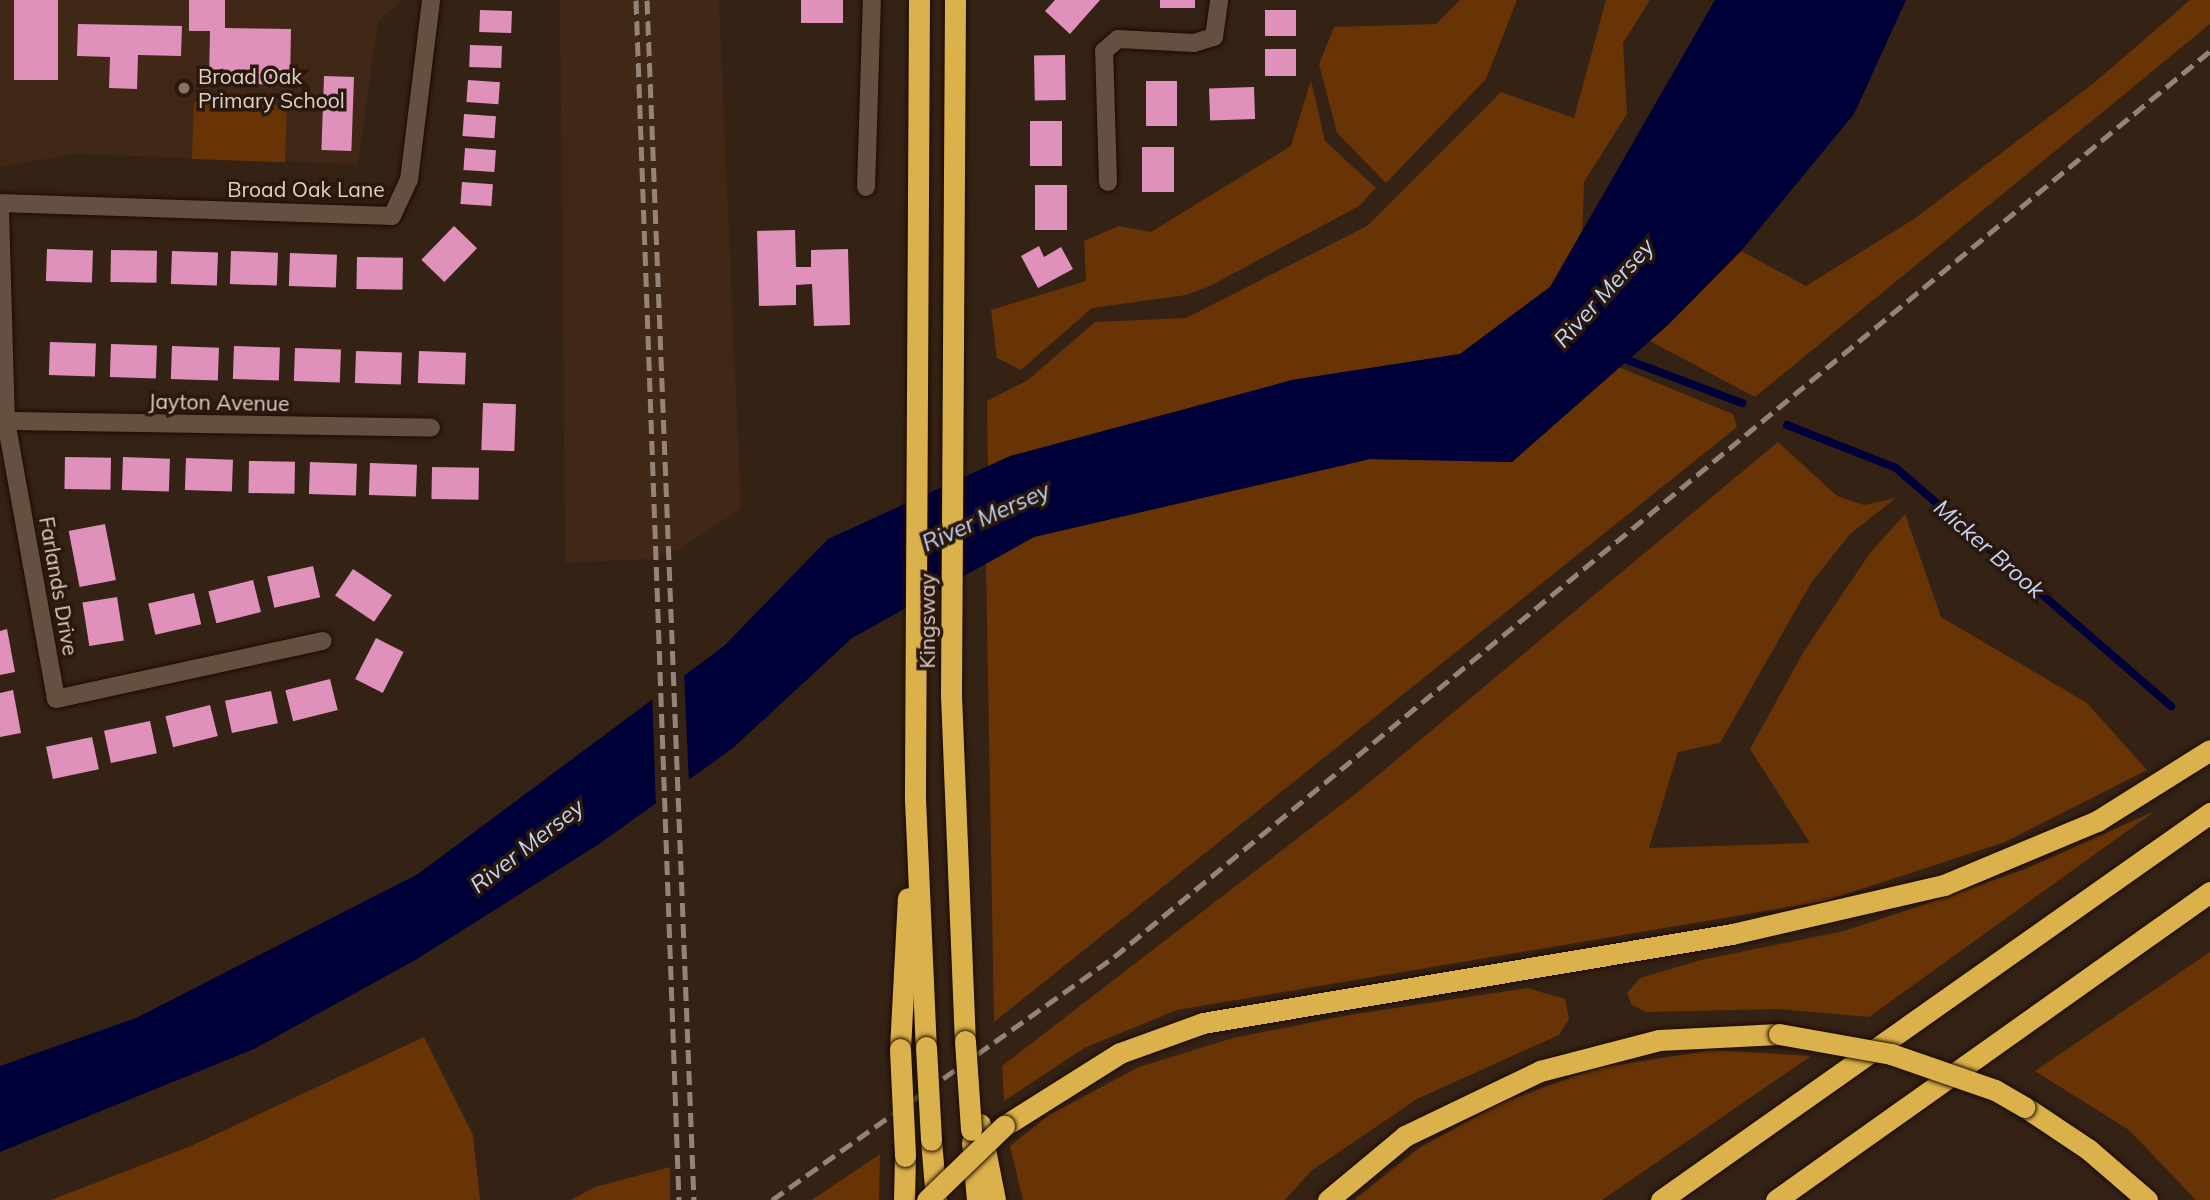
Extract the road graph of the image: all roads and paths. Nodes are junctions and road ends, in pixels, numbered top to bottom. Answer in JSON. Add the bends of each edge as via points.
{"nodes":[{"id":1,"x":431,"y":0,"type":"edge"},
{"id":2,"x":872,"y":0,"type":"edge"},
{"id":3,"x":919,"y":0,"type":"edge"},
{"id":4,"x":955,"y":0,"type":"edge"},
{"id":5,"x":1219,"y":0,"type":"edge"},
{"id":6,"x":1108,"y":182,"type":"dead end"},
{"id":7,"x":866,"y":187,"type":"dead end"},
{"id":8,"x":0,"y":203,"type":"edge"},
{"id":9,"x":0,"y":210,"type":"edge"},
{"id":10,"x":6,"y":421,"type":"junction"},
{"id":11,"x":431,"y":428,"type":"dead end"},
{"id":12,"x":323,"y":641,"type":"dead end"},
{"id":13,"x":2210,"y":750,"type":"edge"},
{"id":14,"x":915,"y":809,"type":"junction"},
{"id":15,"x":2210,"y":813,"type":"edge"},
{"id":16,"x":2210,"y":892,"type":"edge"},
{"id":17,"x":976,"y":1127,"type":"junction"},
{"id":18,"x":904,"y":1200,"type":"edge"},
{"id":19,"x":927,"y":1200,"type":"edge"},
{"id":20,"x":936,"y":1200,"type":"edge"},
{"id":21,"x":977,"y":1200,"type":"edge"},
{"id":22,"x":995,"y":1200,"type":"edge"},
{"id":23,"x":1328,"y":1200,"type":"edge"},
{"id":24,"x":1661,"y":1200,"type":"edge"},
{"id":25,"x":1776,"y":1200,"type":"edge"},
{"id":26,"x":2147,"y":1200,"type":"edge"}],
"edges":[{"from":1,"to":8,"type":"street","name":"Broad Oak Lane","via":[[409,180],[392,216]]},
{"from":2,"to":7,"type":"street"},
{"from":3,"to":14,"type":"highway","name":"Kingsway"},
{"from":4,"to":17,"type":"highway","name":"Kingsway","bridge":true,"via":[[951,695],[963,1012]]},
{"from":5,"to":6,"type":"street","via":[[1214,37],[1194,43],[1118,39],[1104,51]]},
{"from":9,"to":10,"type":"street","name":"Farlands Drive"},
{"from":10,"to":11,"type":"street","name":"Jayton Avenue"},
{"from":10,"to":12,"type":"street","name":"Farlands Drive","via":[[56,699]]},
{"from":13,"to":19,"type":"highway","bridge":true,"via":[[2097,821],[1944,885],[1732,934],[1249,1014],[1120,1053],[1004,1126]]},
{"from":14,"to":18,"type":"highway","bridge":true,"via":[[900,1049]]},
{"from":14,"to":20,"type":"highway","name":"Kingsway","bridge":true},
{"from":15,"to":24,"type":"highway"},
{"from":16,"to":25,"type":"highway"},
{"from":17,"to":21,"type":"highway"},
{"from":17,"to":22,"type":"highway"},
{"from":23,"to":26,"type":"highway","bridge":true,"via":[[1405,1136],[1540,1071],[1659,1040],[1779,1034],[1891,1054],[1995,1090],[2088,1149]]}]}
